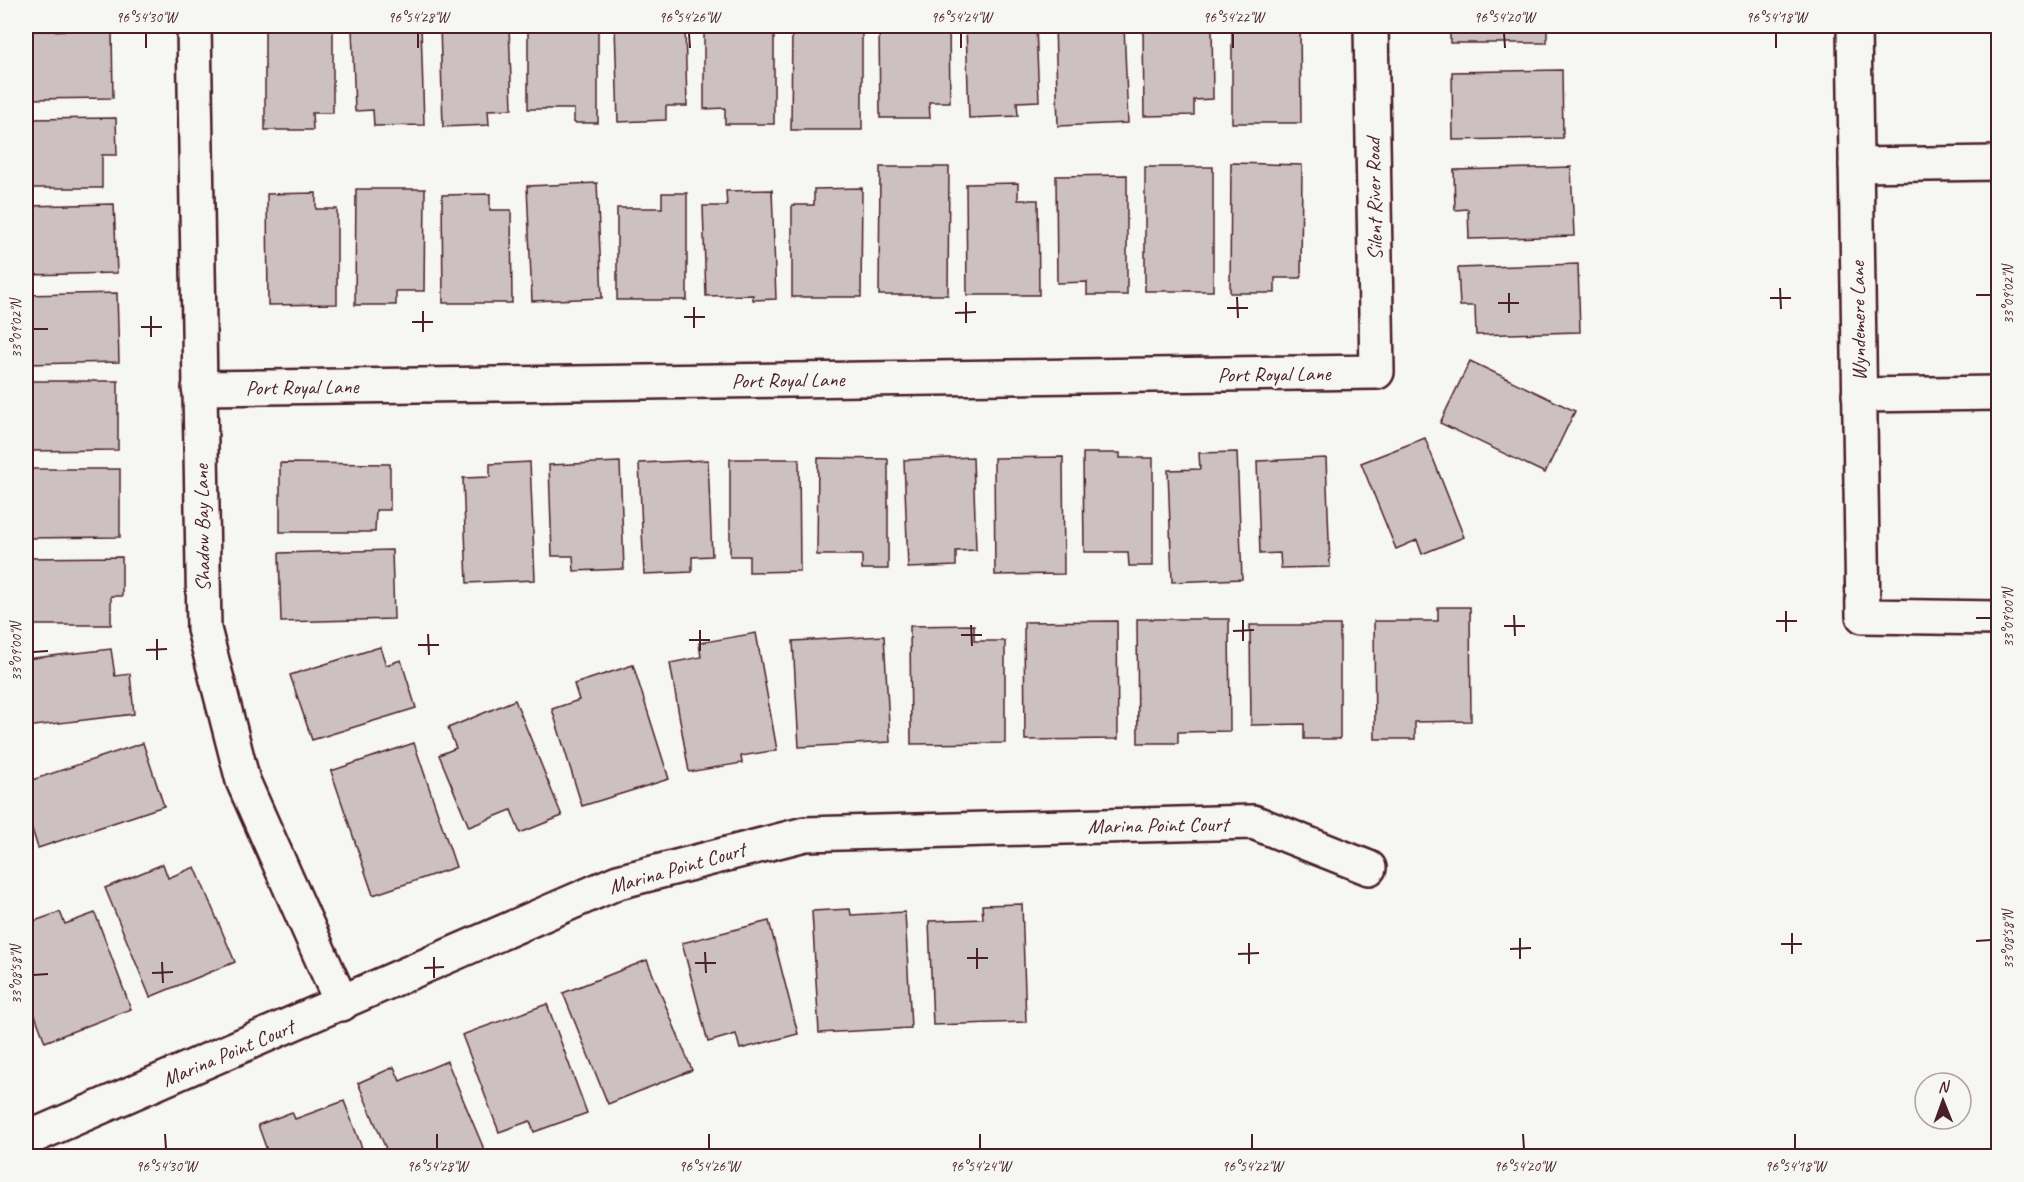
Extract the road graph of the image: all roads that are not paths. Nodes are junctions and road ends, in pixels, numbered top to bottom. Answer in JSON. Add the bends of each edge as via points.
{"nodes":[{"id":1,"x":194,"y":26,"type":"edge"},
{"id":2,"x":1371,"y":26,"type":"edge"},
{"id":3,"x":1854,"y":26,"type":"edge"},
{"id":4,"x":1998,"y":163,"type":"edge"},
{"id":5,"x":1856,"y":165,"type":"junction"},
{"id":6,"x":1377,"y":372,"type":"joint"},
{"id":7,"x":199,"y":388,"type":"junction"},
{"id":8,"x":1998,"y":393,"type":"edge"},
{"id":9,"x":1860,"y":395,"type":"junction"},
{"id":10,"x":1998,"y":618,"type":"edge"},
{"id":11,"x":1368,"y":868,"type":"dead end"},
{"id":12,"x":342,"y":1004,"type":"junction"},
{"id":13,"x":26,"y":1137,"type":"edge"}],
"edges":[{"from":1,"to":7,"type":"street","name":"Shadow Bay Lane"},
{"from":2,"to":6,"type":"street","name":"Silent River Road"},
{"from":3,"to":5,"type":"street","name":"Wyndemere Lane"},
{"from":4,"to":5,"type":"street"},
{"from":5,"to":9,"type":"street","name":"Wyndemere Lane"},
{"from":6,"to":7,"type":"street","name":"Port Royal Lane"},
{"from":7,"to":12,"type":"street","name":"Shadow Bay Lane","via":[[204,629],[243,781]]},
{"from":8,"to":9,"type":"street"},
{"from":9,"to":10,"type":"street","name":"Wyndemere Lane","via":[[1863,616]]},
{"from":11,"to":12,"type":"street","name":"Marina Point Court","via":[[1253,822],[805,834],[618,882]]},
{"from":12,"to":13,"type":"street","name":"Marina Point Court"}]}
